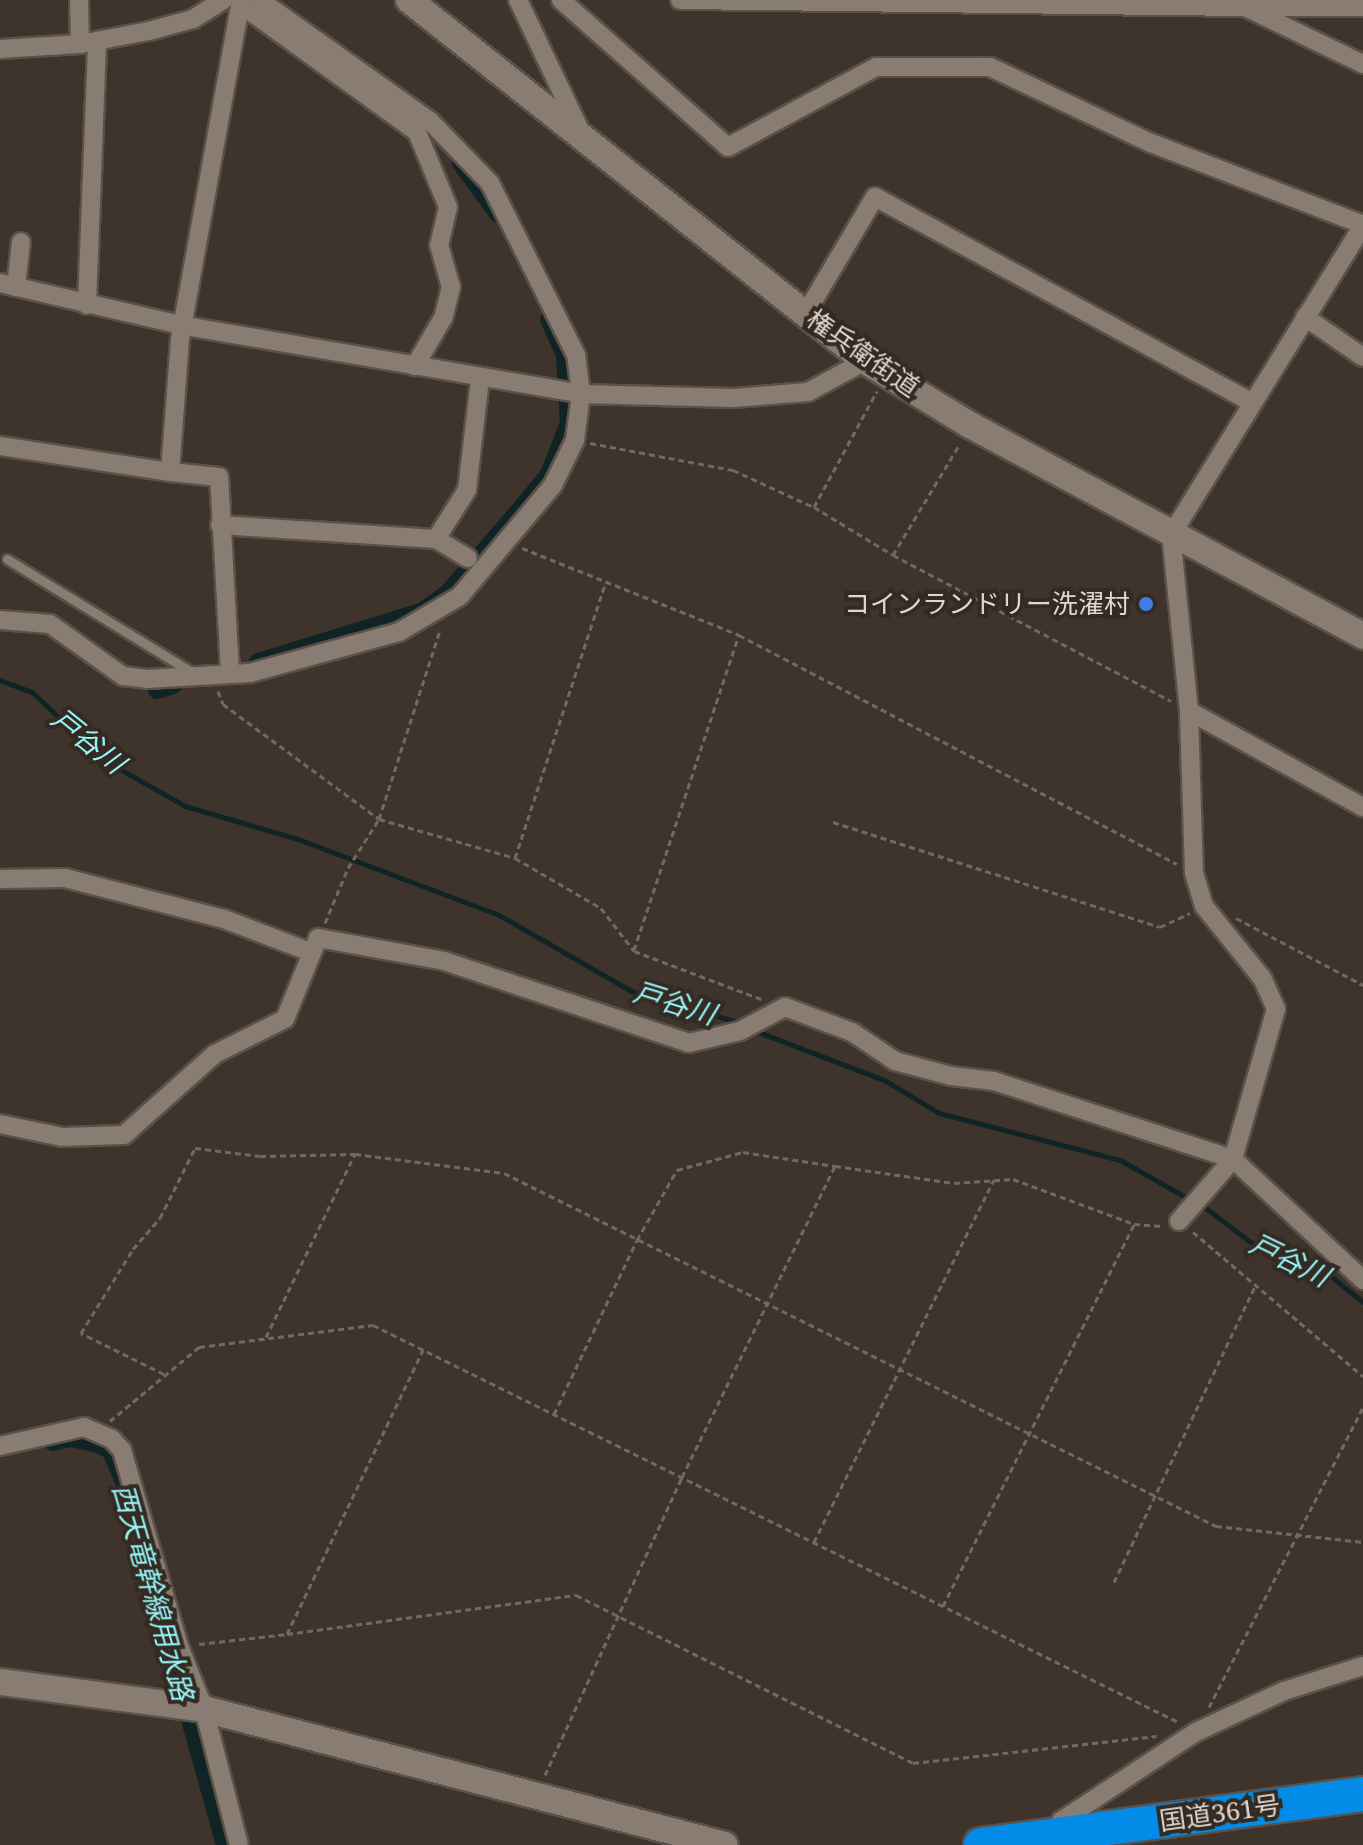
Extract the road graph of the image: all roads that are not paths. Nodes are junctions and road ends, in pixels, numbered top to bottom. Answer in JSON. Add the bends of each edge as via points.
{"nodes":[{"id":1,"x":79,"y":0,"type":"edge"},
{"id":2,"x":260,"y":0,"type":"edge"},
{"id":3,"x":409,"y":0,"type":"edge"},
{"id":4,"x":518,"y":0,"type":"edge"},
{"id":5,"x":561,"y":0,"type":"edge"},
{"id":6,"x":680,"y":0,"type":"edge"},
{"id":7,"x":235,"y":1,"type":"edge"},
{"id":8,"x":1245,"y":7,"type":"junction"},
{"id":9,"x":1363,"y":7,"type":"edge"},
{"id":10,"x":88,"y":42,"type":"junction"},
{"id":11,"x":0,"y":49,"type":"edge"},
{"id":12,"x":1363,"y":64,"type":"edge"},
{"id":13,"x":581,"y":132,"type":"junction"},
{"id":14,"x":1363,"y":225,"type":"edge"},
{"id":15,"x":21,"y":242,"type":"dead end"},
{"id":16,"x":8,"y":285,"type":"edge"},
{"id":17,"x":87,"y":305,"type":"junction"},
{"id":18,"x":806,"y":313,"type":"junction"},
{"id":19,"x":1305,"y":317,"type":"junction"},
{"id":20,"x":185,"y":326,"type":"junction"},
{"id":21,"x":1363,"y":357,"type":"edge"},
{"id":22,"x":415,"y":366,"type":"junction"},
{"id":23,"x":876,"y":367,"type":"junction"},
{"id":24,"x":480,"y":379,"type":"junction"},
{"id":25,"x":581,"y":394,"type":"junction"},
{"id":26,"x":1251,"y":402,"type":"junction"},
{"id":27,"x":0,"y":446,"type":"edge"},
{"id":28,"x":170,"y":472,"type":"junction"},
{"id":29,"x":220,"y":525,"type":"junction"},
{"id":30,"x":1171,"y":535,"type":"junction"},
{"id":31,"x":436,"y":539,"type":"junction"},
{"id":32,"x":468,"y":558,"type":"dead end"},
{"id":33,"x":7,"y":559,"type":"dead end"},
{"id":34,"x":0,"y":620,"type":"edge"},
{"id":35,"x":1363,"y":636,"type":"edge"},
{"id":36,"x":230,"y":672,"type":"junction"},
{"id":37,"x":193,"y":673,"type":"junction"},
{"id":38,"x":1189,"y":711,"type":"junction"},
{"id":39,"x":1363,"y":807,"type":"edge"},
{"id":40,"x":0,"y":879,"type":"edge"},
{"id":41,"x":314,"y":945,"type":"junction"},
{"id":42,"x":0,"y":1124,"type":"edge"},
{"id":43,"x":1233,"y":1159,"type":"junction"},
{"id":44,"x":1186,"y":1215,"type":"road end"},
{"id":45,"x":1363,"y":1280,"type":"edge"},
{"id":46,"x":0,"y":1446,"type":"edge"},
{"id":47,"x":1363,"y":1666,"type":"edge"},
{"id":48,"x":0,"y":1682,"type":"edge"},
{"id":49,"x":204,"y":1709,"type":"junction"},
{"id":50,"x":1363,"y":1794,"type":"edge"},
{"id":51,"x":1054,"y":1835,"type":"junction"},
{"id":52,"x":239,"y":1845,"type":"edge"},
{"id":53,"x":725,"y":1845,"type":"edge"},
{"id":54,"x":981,"y":1845,"type":"edge"}],
"edges":[{"from":1,"to":10,"type":"street"},
{"from":2,"to":25,"type":"street","via":[[430,121],[490,183],[576,355]]},
{"from":3,"to":13,"type":"street","name":"権兵衛街道"},
{"from":4,"to":13,"type":"street"},
{"from":5,"to":14,"type":"street","via":[[728,147],[876,67],[990,67],[1151,143]]},
{"from":6,"to":8,"type":"street"},
{"from":7,"to":10,"type":"street","via":[[193,19]]},
{"from":7,"to":20,"type":"street"},
{"from":7,"to":22,"type":"street","via":[[417,132],[448,207],[439,245],[451,287],[443,318]]},
{"from":8,"to":9,"type":"street"},
{"from":8,"to":12,"type":"street"},
{"from":10,"to":11,"type":"street"},
{"from":10,"to":17,"type":"street"},
{"from":13,"to":18,"type":"street","name":"権兵衛街道"},
{"from":14,"to":19,"type":"street"},
{"from":15,"to":16,"type":"street"},
{"from":16,"to":17,"type":"street"},
{"from":17,"to":20,"type":"street"},
{"from":18,"to":23,"type":"street","name":"権兵衛街道"},
{"from":18,"to":26,"type":"street","via":[[875,197]]},
{"from":19,"to":21,"type":"street"},
{"from":19,"to":26,"type":"street"},
{"from":20,"to":22,"type":"street"},
{"from":20,"to":28,"type":"street"},
{"from":22,"to":24,"type":"street"},
{"from":23,"to":25,"type":"street","via":[[808,392],[734,398]]},
{"from":23,"to":30,"type":"street","name":"権兵衛街道"},
{"from":24,"to":25,"type":"street"},
{"from":24,"to":31,"type":"street","via":[[467,490]]},
{"from":25,"to":36,"type":"street","via":[[575,440],[553,485],[460,596],[399,632],[250,673]]},
{"from":26,"to":30,"type":"street"},
{"from":27,"to":28,"type":"street"},
{"from":28,"to":29,"type":"street","via":[[219,477]]},
{"from":29,"to":31,"type":"street"},
{"from":29,"to":36,"type":"street"},
{"from":30,"to":35,"type":"street","name":"権兵衛街道"},
{"from":30,"to":38,"type":"street"},
{"from":31,"to":32,"type":"street"},
{"from":33,"to":37,"type":"lane"},
{"from":34,"to":37,"type":"street","via":[[50,624],[123,676],[147,679]]},
{"from":36,"to":37,"type":"street"},
{"from":38,"to":39,"type":"street"},
{"from":38,"to":43,"type":"street","via":[[1194,873],[1204,906],[1262,978],[1276,1009]]},
{"from":40,"to":41,"type":"street","via":[[65,878]]},
{"from":41,"to":42,"type":"street","via":[[285,1019],[215,1054],[124,1135],[62,1137]]},
{"from":41,"to":43,"type":"street","via":[[444,961],[689,1043],[748,1027],[785,1007],[852,1032],[895,1061],[994,1081]]},
{"from":43,"to":44,"type":"street"},
{"from":43,"to":45,"type":"street"},
{"from":46,"to":49,"type":"street","via":[[84,1427],[122,1450],[179,1646]]},
{"from":47,"to":51,"type":"street","via":[[1284,1691],[1196,1732],[1061,1821]]},
{"from":48,"to":49,"type":"street"},
{"from":49,"to":52,"type":"street"},
{"from":49,"to":53,"type":"street"},
{"from":50,"to":51,"type":"highway","name":"国道361号"},
{"from":51,"to":54,"type":"highway","name":"国道361号"}]}
